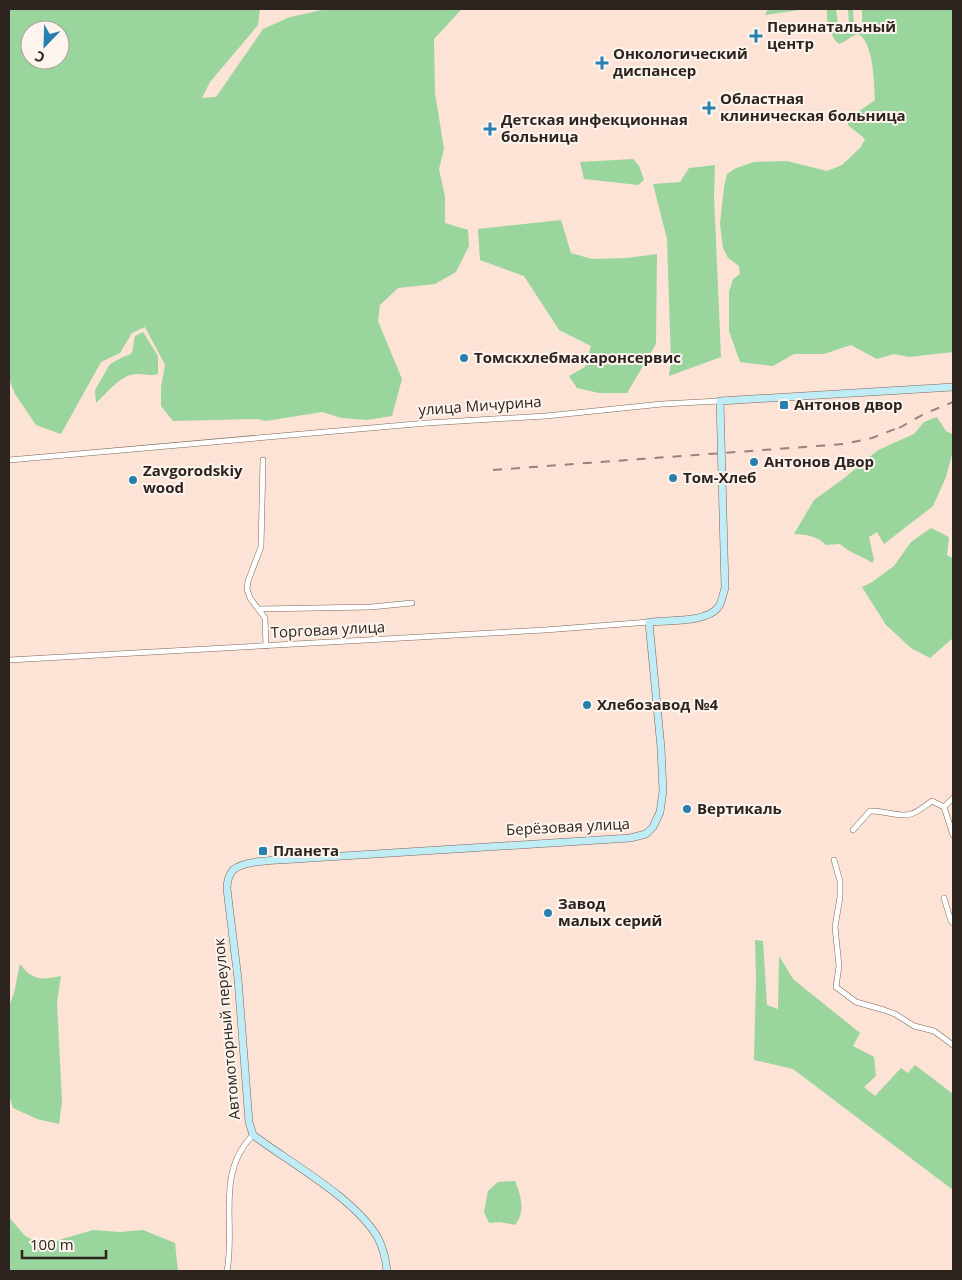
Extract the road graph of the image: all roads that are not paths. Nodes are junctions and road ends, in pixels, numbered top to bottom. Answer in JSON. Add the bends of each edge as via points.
{"nodes":[{"id":1,"x":953,"y":387,"type":"edge"},
{"id":2,"x":720,"y":401,"type":"junction"},
{"id":3,"x":9,"y":460,"type":"edge"},
{"id":4,"x":263,"y":460,"type":"dead end"},
{"id":5,"x":412,"y":603,"type":"dead end"},
{"id":6,"x":260,"y":609,"type":"junction"},
{"id":7,"x":649,"y":622,"type":"junction"},
{"id":8,"x":266,"y":646,"type":"junction"},
{"id":9,"x":9,"y":660,"type":"edge"},
{"id":10,"x":953,"y":798,"type":"edge"},
{"id":11,"x":944,"y":806,"type":"junction"},
{"id":12,"x":854,"y":830,"type":"dead end"},
{"id":13,"x":953,"y":836,"type":"edge"},
{"id":14,"x":834,"y":860,"type":"dead end"},
{"id":15,"x":235,"y":869,"type":"joint"},
{"id":16,"x":944,"y":898,"type":"dead end"},
{"id":17,"x":953,"y":923,"type":"edge"},
{"id":18,"x":953,"y":1045,"type":"edge"},
{"id":19,"x":253,"y":1136,"type":"junction"},
{"id":20,"x":227,"y":1271,"type":"edge"},
{"id":21,"x":387,"y":1271,"type":"edge"}],
"edges":[{"from":1,"to":2,"type":"street","name":"улица Мичурина"},
{"from":2,"to":3,"type":"street","name":"улица Мичурина"},
{"from":2,"to":7,"type":"street","via":[[726,571],[722,600],[713,613],[703,617]]},
{"from":4,"to":6,"type":"street","via":[[261,547],[247,588],[250,598]]},
{"from":5,"to":6,"type":"street"},
{"from":6,"to":8,"type":"street","via":[[266,618]]},
{"from":7,"to":8,"type":"street","name":"Торговая улица"},
{"from":7,"to":15,"type":"street","name":"Берёзовая улица","via":[[663,791],[658,818],[646,834],[630,838],[295,858]]},
{"from":8,"to":9,"type":"street","name":"Торговая улица"},
{"from":10,"to":11,"type":"street"},
{"from":11,"to":12,"type":"street","via":[[932,801],[912,814],[870,811]]},
{"from":11,"to":13,"type":"street"},
{"from":14,"to":18,"type":"street","via":[[840,880],[835,927],[839,966],[836,987],[856,1002],[934,1031]]},
{"from":15,"to":19,"type":"street","name":"Автомоторный переулок","via":[[227,880],[227,889],[238,979],[248,1115]]},
{"from":16,"to":17,"type":"street"},
{"from":19,"to":20,"type":"street","name":"Автомоторный переулок","via":[[240,1150],[231,1172]]},
{"from":19,"to":21,"type":"street","via":[[312,1176],[363,1217],[379,1239]]}]}
